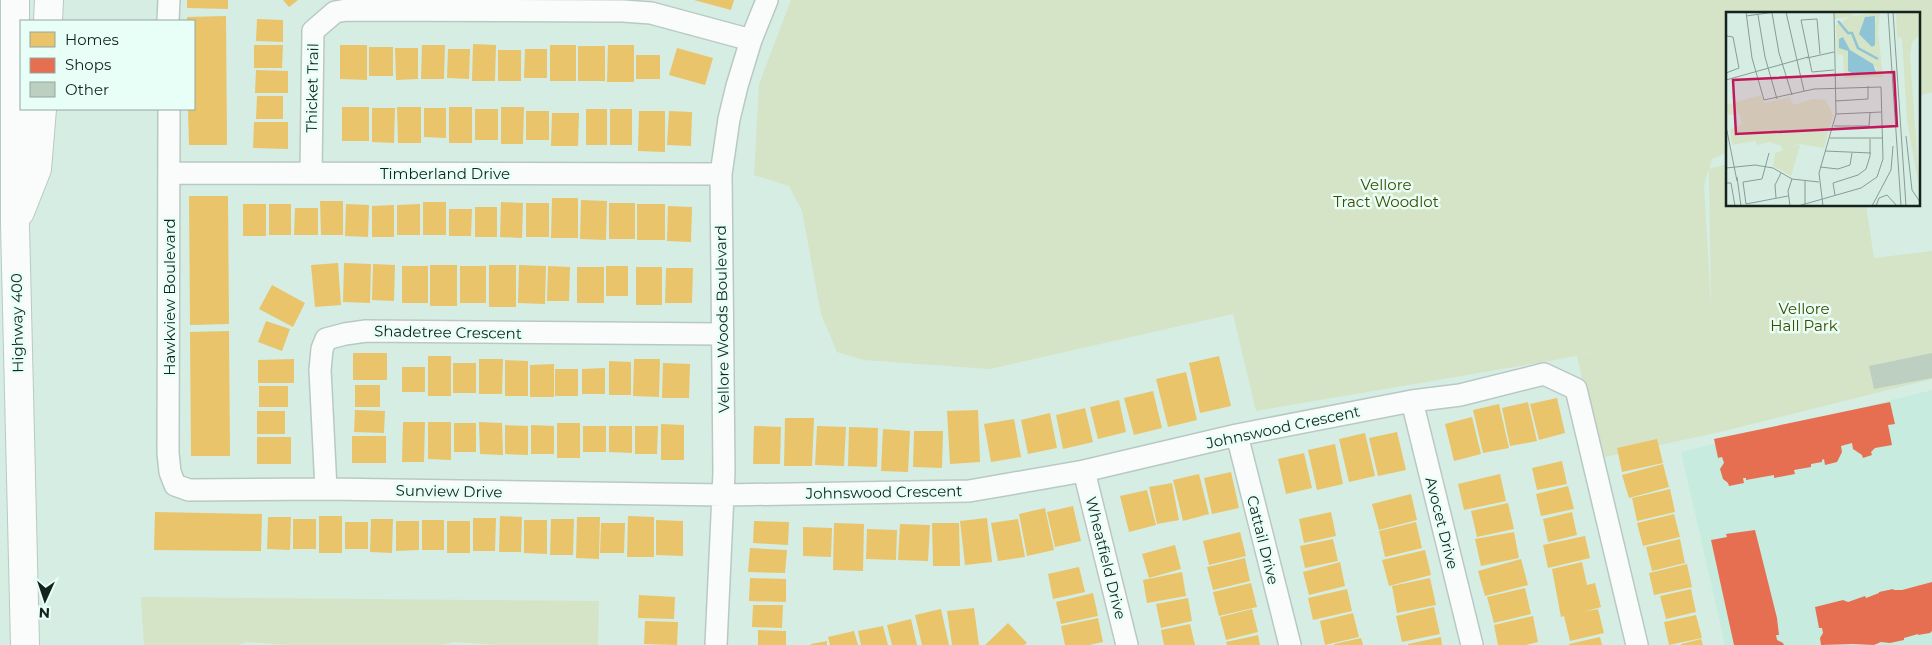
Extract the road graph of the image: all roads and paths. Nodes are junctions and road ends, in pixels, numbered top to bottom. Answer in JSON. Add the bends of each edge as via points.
{"nodes":[{"id":1,"x":15,"y":0,"type":"edge"},
{"id":2,"x":49,"y":0,"type":"edge"},
{"id":3,"x":169,"y":0,"type":"edge"},
{"id":4,"x":767,"y":0,"type":"edge"},
{"id":5,"x":48,"y":20,"type":"edge"},
{"id":6,"x":168,"y":20,"type":"edge"},
{"id":7,"x":751,"y":40,"type":"junction"},
{"id":8,"x":42,"y":110,"type":"edge"},
{"id":9,"x":168,"y":110,"type":"edge"},
{"id":10,"x":311,"y":172,"type":"junction"},
{"id":11,"x":169,"y":173,"type":"junction"},
{"id":12,"x":721,"y":174,"type":"junction"},
{"id":13,"x":15,"y":226,"type":"junction"},
{"id":14,"x":722,"y":334,"type":"junction"},
{"id":15,"x":1412,"y":401,"type":"junction"},
{"id":16,"x":1237,"y":435,"type":"junction"},
{"id":17,"x":1084,"y":471,"type":"junction"},
{"id":18,"x":175,"y":485,"type":"joint"},
{"id":19,"x":326,"y":489,"type":"junction"},
{"id":20,"x":724,"y":495,"type":"junction"},
{"id":21,"x":25,"y":645,"type":"edge"},
{"id":22,"x":716,"y":645,"type":"edge"},
{"id":23,"x":1127,"y":645,"type":"edge"},
{"id":24,"x":1290,"y":645,"type":"edge"},
{"id":25,"x":1472,"y":645,"type":"edge"},
{"id":26,"x":1637,"y":645,"type":"edge"}],
"edges":[{"from":1,"to":13,"type":"highway","name":"Highway 400"},
{"from":2,"to":5,"type":"highway"},
{"from":3,"to":6,"type":"street"},
{"from":4,"to":7,"type":"street","name":"Vellore Woods Boulevard"},
{"from":7,"to":10,"type":"street","name":"Thicket Trail","via":[[651,13],[623,11],[335,12],[313,31]]},
{"from":7,"to":12,"type":"street","name":"Vellore Woods Boulevard","via":[[729,119]]},
{"from":8,"to":13,"type":"highway","via":[[38,169]]},
{"from":9,"to":11,"type":"street","name":"Hawkview Boulevard"},
{"from":10,"to":11,"type":"street","name":"Timberland Drive"},
{"from":10,"to":12,"type":"street","name":"Timberland Drive"},
{"from":11,"to":18,"type":"street","name":"Hawkview Boulevard","via":[[168,453]]},
{"from":12,"to":14,"type":"street","name":"Vellore Woods Boulevard"},
{"from":13,"to":21,"type":"highway","name":"Highway 400"},
{"from":14,"to":19,"type":"street","name":"Shadetree Crescent","via":[[366,331],[326,339],[320,370]]},
{"from":14,"to":20,"type":"street","name":"Vellore Woods Boulevard"},
{"from":15,"to":16,"type":"street","name":"Johnswood Crescent"},
{"from":15,"to":25,"type":"street","name":"Avocet Drive"},
{"from":15,"to":26,"type":"street","name":"Johnswood Crescent","via":[[1460,395],[1544,374],[1576,389]]},
{"from":16,"to":17,"type":"street","name":"Johnswood Crescent"},
{"from":16,"to":24,"type":"street","name":"Cattail Drive"},
{"from":17,"to":20,"type":"street","name":"Johnswood Crescent","via":[[968,491]]},
{"from":17,"to":23,"type":"street","name":"Wheatfield Drive"},
{"from":18,"to":19,"type":"street","name":"Sunview Drive","via":[[190,490]]},
{"from":19,"to":20,"type":"street","name":"Sunview Drive"},
{"from":20,"to":22,"type":"street","name":"Vellore Woods Boulevard"}]}
